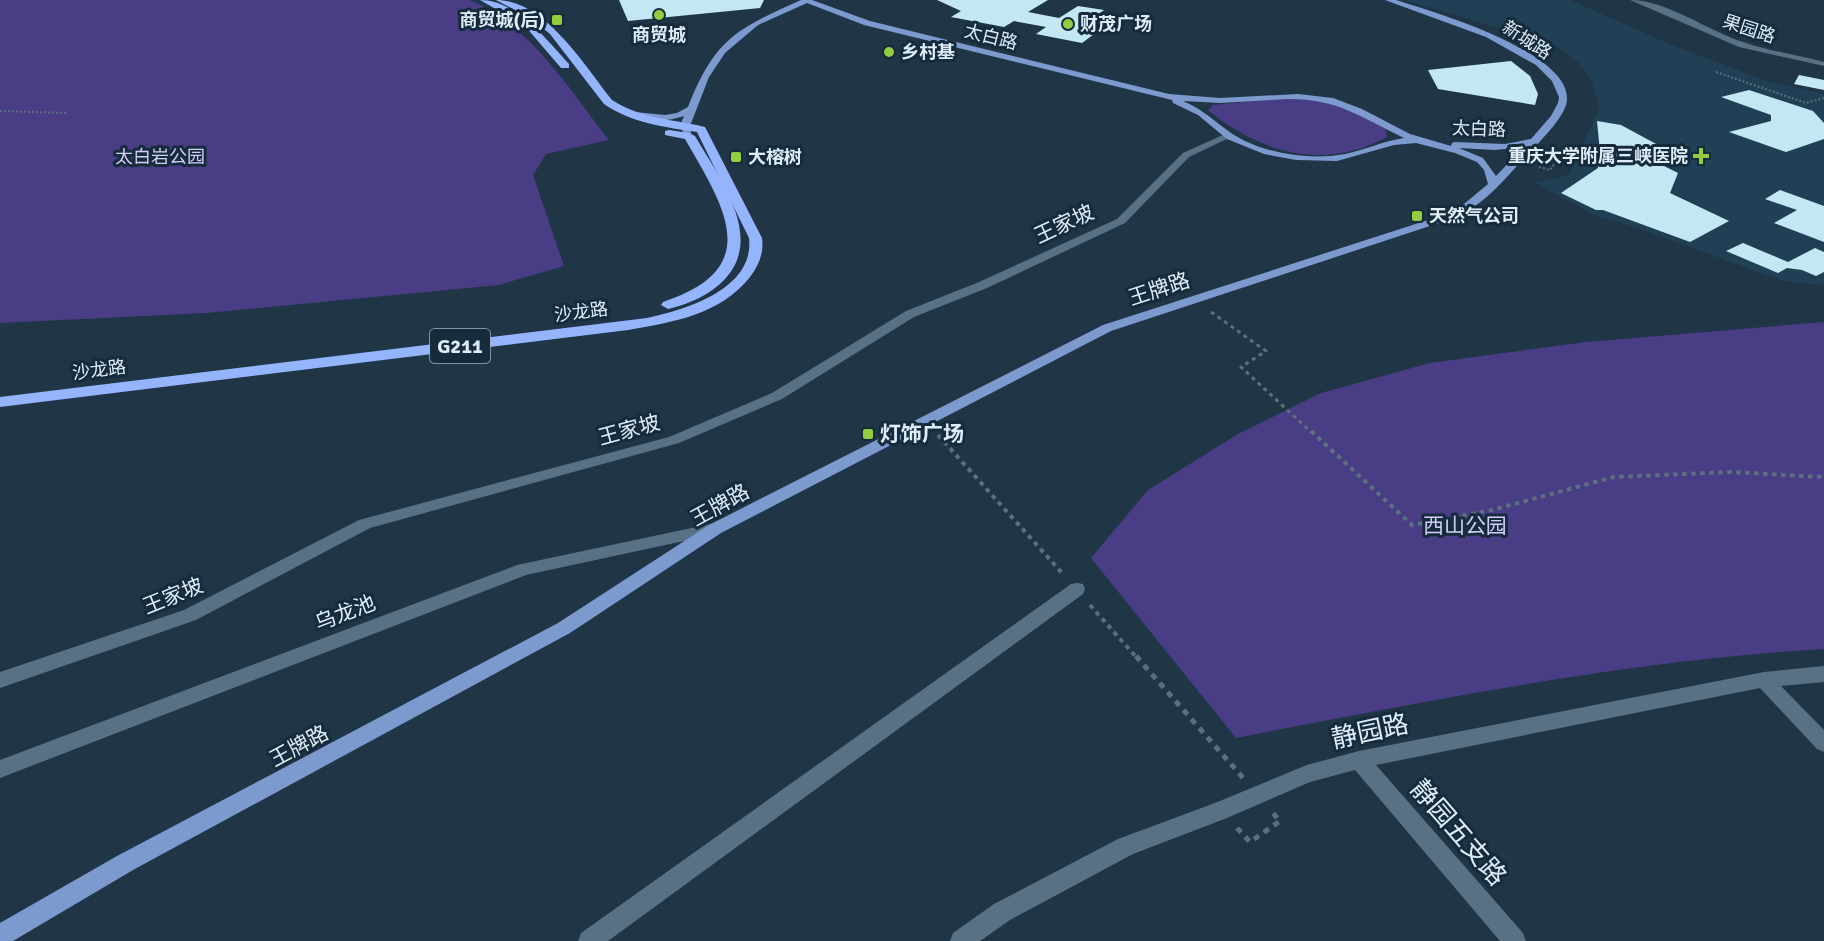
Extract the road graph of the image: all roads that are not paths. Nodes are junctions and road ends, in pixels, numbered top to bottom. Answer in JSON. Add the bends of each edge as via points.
{"nodes":[{"id":1,"x":484,"y":0,"type":"edge"},
{"id":2,"x":500,"y":0,"type":"edge"},
{"id":3,"x":1389,"y":0,"type":"edge"},
{"id":4,"x":1634,"y":0,"type":"edge"},
{"id":5,"x":806,"y":1,"type":"edge"},
{"id":6,"x":1824,"y":64,"type":"edge"},
{"id":7,"x":569,"y":72,"type":"dead end"},
{"id":8,"x":1169,"y":97,"type":"junction"},
{"id":9,"x":594,"y":105,"type":"dead end"},
{"id":10,"x":693,"y":108,"type":"junction"},
{"id":11,"x":626,"y":114,"type":"junction"},
{"id":12,"x":691,"y":130,"type":"junction"},
{"id":13,"x":1228,"y":136,"type":"junction"},
{"id":14,"x":1535,"y":141,"type":"junction"},
{"id":15,"x":1420,"y":142,"type":"junction"},
{"id":16,"x":1493,"y":184,"type":"junction"},
{"id":17,"x":0,"y":392,"type":"edge"},
{"id":18,"x":0,"y":402,"type":"edge"},
{"id":19,"x":715,"y":529,"type":"junction"},
{"id":20,"x":1077,"y":590,"type":"road end"},
{"id":21,"x":1824,"y":674,"type":"edge"},
{"id":22,"x":0,"y":680,"type":"edge"},
{"id":23,"x":1764,"y":680,"type":"junction"},
{"id":24,"x":1824,"y":743,"type":"edge"},
{"id":25,"x":1359,"y":760,"type":"junction"},
{"id":26,"x":0,"y":769,"type":"edge"},
{"id":27,"x":0,"y":936,"type":"edge"},
{"id":28,"x":589,"y":941,"type":"edge"},
{"id":29,"x":961,"y":941,"type":"edge"},
{"id":30,"x":1515,"y":941,"type":"edge"}],
"edges":[{"from":1,"to":7,"type":"highway","via":[[528,24]]},
{"from":2,"to":11,"type":"highway","via":[[543,23],[608,102]]},
{"from":3,"to":14,"type":"main road","name":"新城路","via":[[1481,31],[1516,48],[1547,72],[1563,98],[1560,110]]},
{"from":4,"to":6,"type":"street","name":"果园路","via":[[1742,45]]},
{"from":5,"to":8,"type":"main road","name":"太白路","via":[[867,23]]},
{"from":5,"to":10,"type":"main road","name":"太白路","via":[[771,15],[727,46],[714,61]]},
{"from":8,"to":13,"type":"main road","name":"太白路","via":[[1200,113]]},
{"from":8,"to":15,"type":"main road","name":"太白路","via":[[1323,99],[1364,112]]},
{"from":9,"to":12,"type":"highway","via":[[626,124]]},
{"from":10,"to":11,"type":"main road","via":[[670,117]]},
{"from":10,"to":12,"type":"main road","name":"太白路"},
{"from":10,"to":12,"type":"main road"},
{"from":11,"to":12,"type":"highway"},
{"from":12,"to":17,"type":"highway","name":"沙龙路","number":"G211","via":[[735,232],[732,259],[723,274],[690,299],[587,321]]},
{"from":12,"to":18,"type":"highway","name":"沙龙路","number":"G211","via":[[724,169],[758,244],[756,256],[743,277],[707,306],[609,328]]},
{"from":13,"to":15,"type":"main road","name":"太白路","via":[[1277,154],[1307,158],[1337,158],[1387,142]]},
{"from":13,"to":22,"type":"street","name":"王家坡","via":[[1186,155],[1121,221],[910,314],[777,396],[674,440],[365,524],[190,615]]},
{"from":14,"to":15,"type":"main road","name":"太白路","via":[[1497,147]]},
{"from":14,"to":16,"type":"main road","name":"新城路"},
{"from":15,"to":16,"type":"main road","name":"太白路","via":[[1482,161]]},
{"from":16,"to":19,"type":"main road","name":"王牌路","via":[[1472,204],[1435,221],[1107,328]]},
{"from":19,"to":26,"type":"street","name":"乌龙池","via":[[523,569]]},
{"from":19,"to":27,"type":"main road","name":"王牌路","via":[[564,628],[125,863]]},
{"from":20,"to":28,"type":"street"},
{"from":21,"to":23,"type":"street","name":"静园路"},
{"from":23,"to":24,"type":"street"},
{"from":23,"to":25,"type":"street","name":"静园路"},
{"from":25,"to":29,"type":"street","name":"静园路","via":[[1307,774],[1126,846],[1002,912]]},
{"from":25,"to":30,"type":"street","name":"静园五支路"}]}
